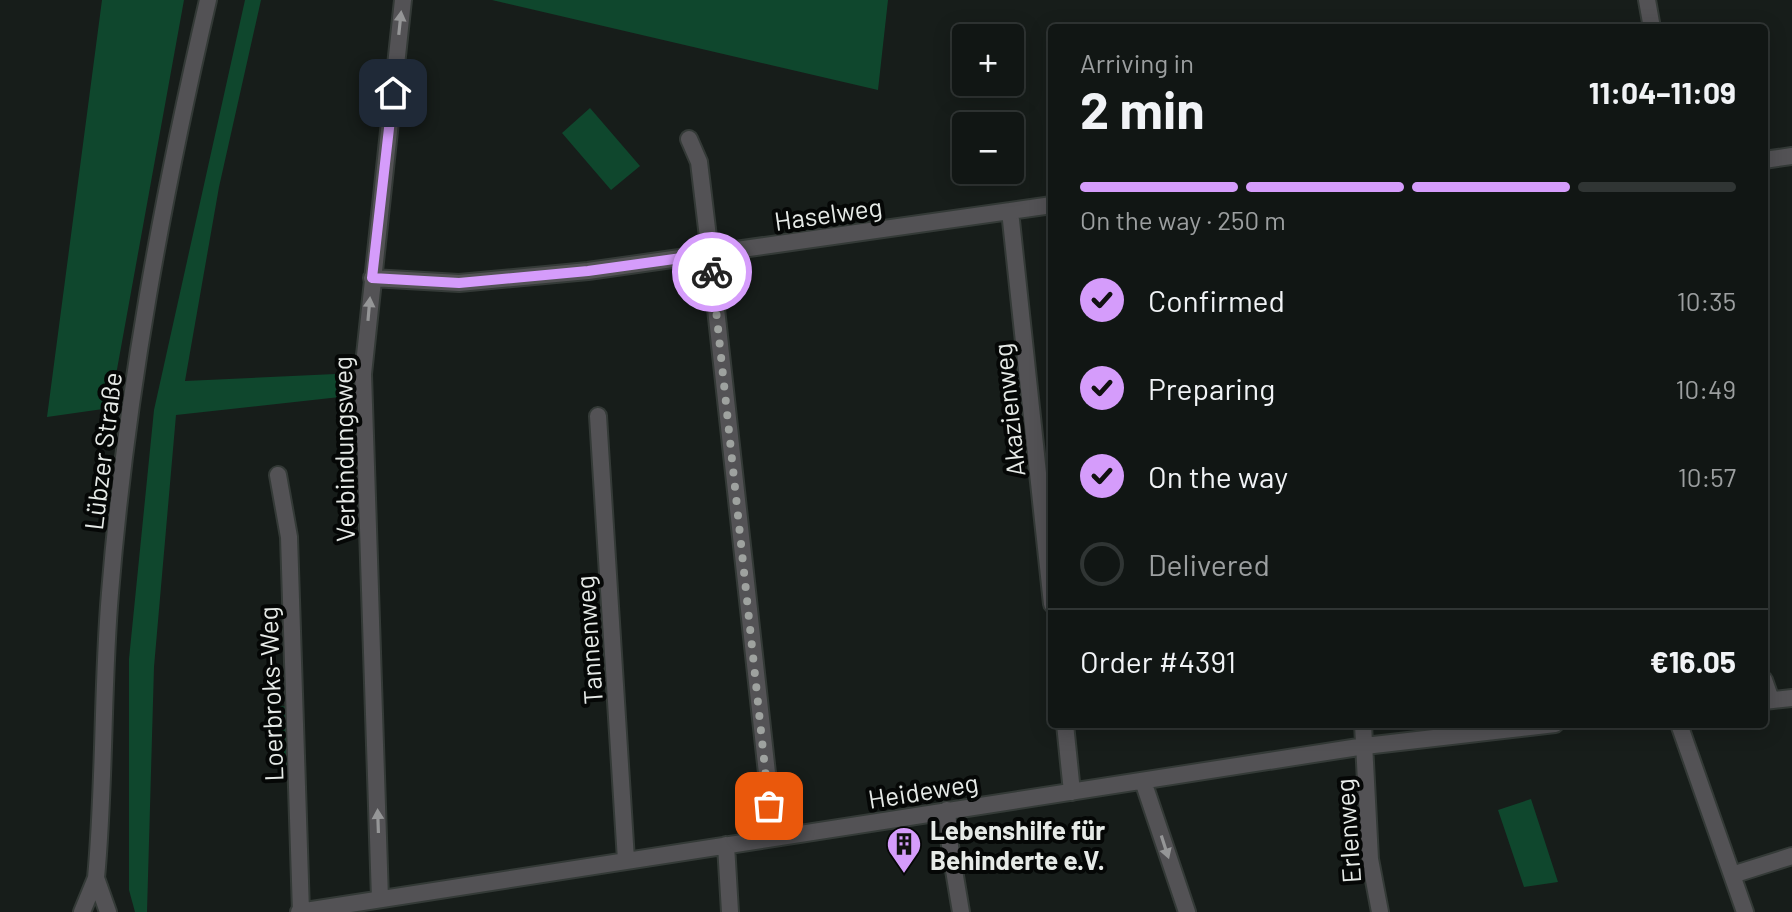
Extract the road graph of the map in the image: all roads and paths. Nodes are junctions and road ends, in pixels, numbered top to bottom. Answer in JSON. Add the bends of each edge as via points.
{"nodes":[{"id":1,"x":208,"y":0,"type":"edge"},
{"id":2,"x":403,"y":0,"type":"edge"},
{"id":3,"x":1647,"y":0,"type":"edge"},
{"id":4,"x":1651,"y":24,"type":"edge"},
{"id":5,"x":689,"y":139,"type":"dead end"},
{"id":6,"x":1792,"y":156,"type":"edge"},
{"id":7,"x":1768,"y":159,"type":"edge"},
{"id":8,"x":1048,"y":206,"type":"edge"},
{"id":9,"x":1010,"y":211,"type":"junction"},
{"id":10,"x":710,"y":254,"type":"junction"},
{"id":11,"x":372,"y":278,"type":"junction"},
{"id":12,"x":598,"y":416,"type":"dead end"},
{"id":13,"x":278,"y":475,"type":"dead end"},
{"id":14,"x":1048,"y":567,"type":"edge"},
{"id":15,"x":1792,"y":698,"type":"edge"},
{"id":16,"x":1768,"y":701,"type":"edge"},
{"id":17,"x":1065,"y":728,"type":"edge"},
{"id":18,"x":1363,"y":728,"type":"edge"},
{"id":19,"x":1520,"y":728,"type":"edge"},
{"id":20,"x":1680,"y":728,"type":"edge"},
{"id":21,"x":1365,"y":746,"type":"junction"},
{"id":22,"x":1143,"y":781,"type":"junction"},
{"id":23,"x":1072,"y":792,"type":"junction"},
{"id":24,"x":947,"y":810,"type":"junction"},
{"id":25,"x":774,"y":837,"type":"junction"},
{"id":26,"x":726,"y":845,"type":"junction"},
{"id":27,"x":1792,"y":856,"type":"edge"},
{"id":28,"x":626,"y":860,"type":"junction"},
{"id":29,"x":1732,"y":875,"type":"junction"},
{"id":30,"x":96,"y":878,"type":"junction"},
{"id":31,"x":380,"y":899,"type":"junction"},
{"id":32,"x":82,"y":912,"type":"edge"},
{"id":33,"x":108,"y":912,"type":"edge"},
{"id":34,"x":300,"y":912,"type":"edge"},
{"id":35,"x":730,"y":912,"type":"edge"},
{"id":36,"x":961,"y":912,"type":"edge"},
{"id":37,"x":1187,"y":912,"type":"edge"},
{"id":38,"x":1380,"y":912,"type":"edge"},
{"id":39,"x":1745,"y":912,"type":"edge"}],
"edges":[{"from":1,"to":30,"type":"street","name":"Lübzer Straße","via":[[172,157],[129,412],[110,593]]},
{"from":11,"to":2,"type":"street","name":"Verbindungsweg","one_way":true},
{"from":3,"to":4,"type":"street"},
{"from":5,"to":10,"type":"street","via":[[699,162]]},
{"from":6,"to":7,"type":"street"},
{"from":8,"to":9,"type":"street","name":"Haselweg"},
{"from":9,"to":10,"type":"street","name":"Haselweg"},
{"from":9,"to":14,"type":"street","name":"Akazienweg"},
{"from":10,"to":11,"type":"street","name":"Haselweg","via":[[459,283]]},
{"from":10,"to":25,"type":"street"},
{"from":31,"to":11,"type":"street","name":"Verbindungsweg","one_way":true,"via":[[363,374]]},
{"from":12,"to":28,"type":"street","name":"Tannenweg"},
{"from":13,"to":34,"type":"street","name":"Loerbroks-Weg","via":[[289,537]]},
{"from":15,"to":16,"type":"street"},
{"from":17,"to":23,"type":"street"},
{"from":18,"to":21,"type":"street","name":"Erlenweg"},
{"from":19,"to":21,"type":"street","name":"Heideweg"},
{"from":20,"to":29,"type":"street"},
{"from":21,"to":22,"type":"street","name":"Heideweg"},
{"from":21,"to":38,"type":"street","name":"Erlenweg","via":[[1370,859]]},
{"from":22,"to":23,"type":"street","name":"Heideweg"},
{"from":22,"to":37,"type":"street","one_way":true},
{"from":23,"to":24,"type":"street","name":"Heideweg"},
{"from":24,"to":25,"type":"street","name":"Heideweg"},
{"from":24,"to":36,"type":"street"},
{"from":25,"to":26,"type":"street","name":"Heideweg"},
{"from":26,"to":28,"type":"street","name":"Heideweg"},
{"from":26,"to":35,"type":"street"},
{"from":27,"to":29,"type":"street"},
{"from":28,"to":31,"type":"street","name":"Heideweg"},
{"from":29,"to":39,"type":"street"},
{"from":30,"to":32,"type":"street","name":"Lübzer Straße"},
{"from":30,"to":33,"type":"street"},
{"from":31,"to":34,"type":"street","name":"Heideweg"}]}
